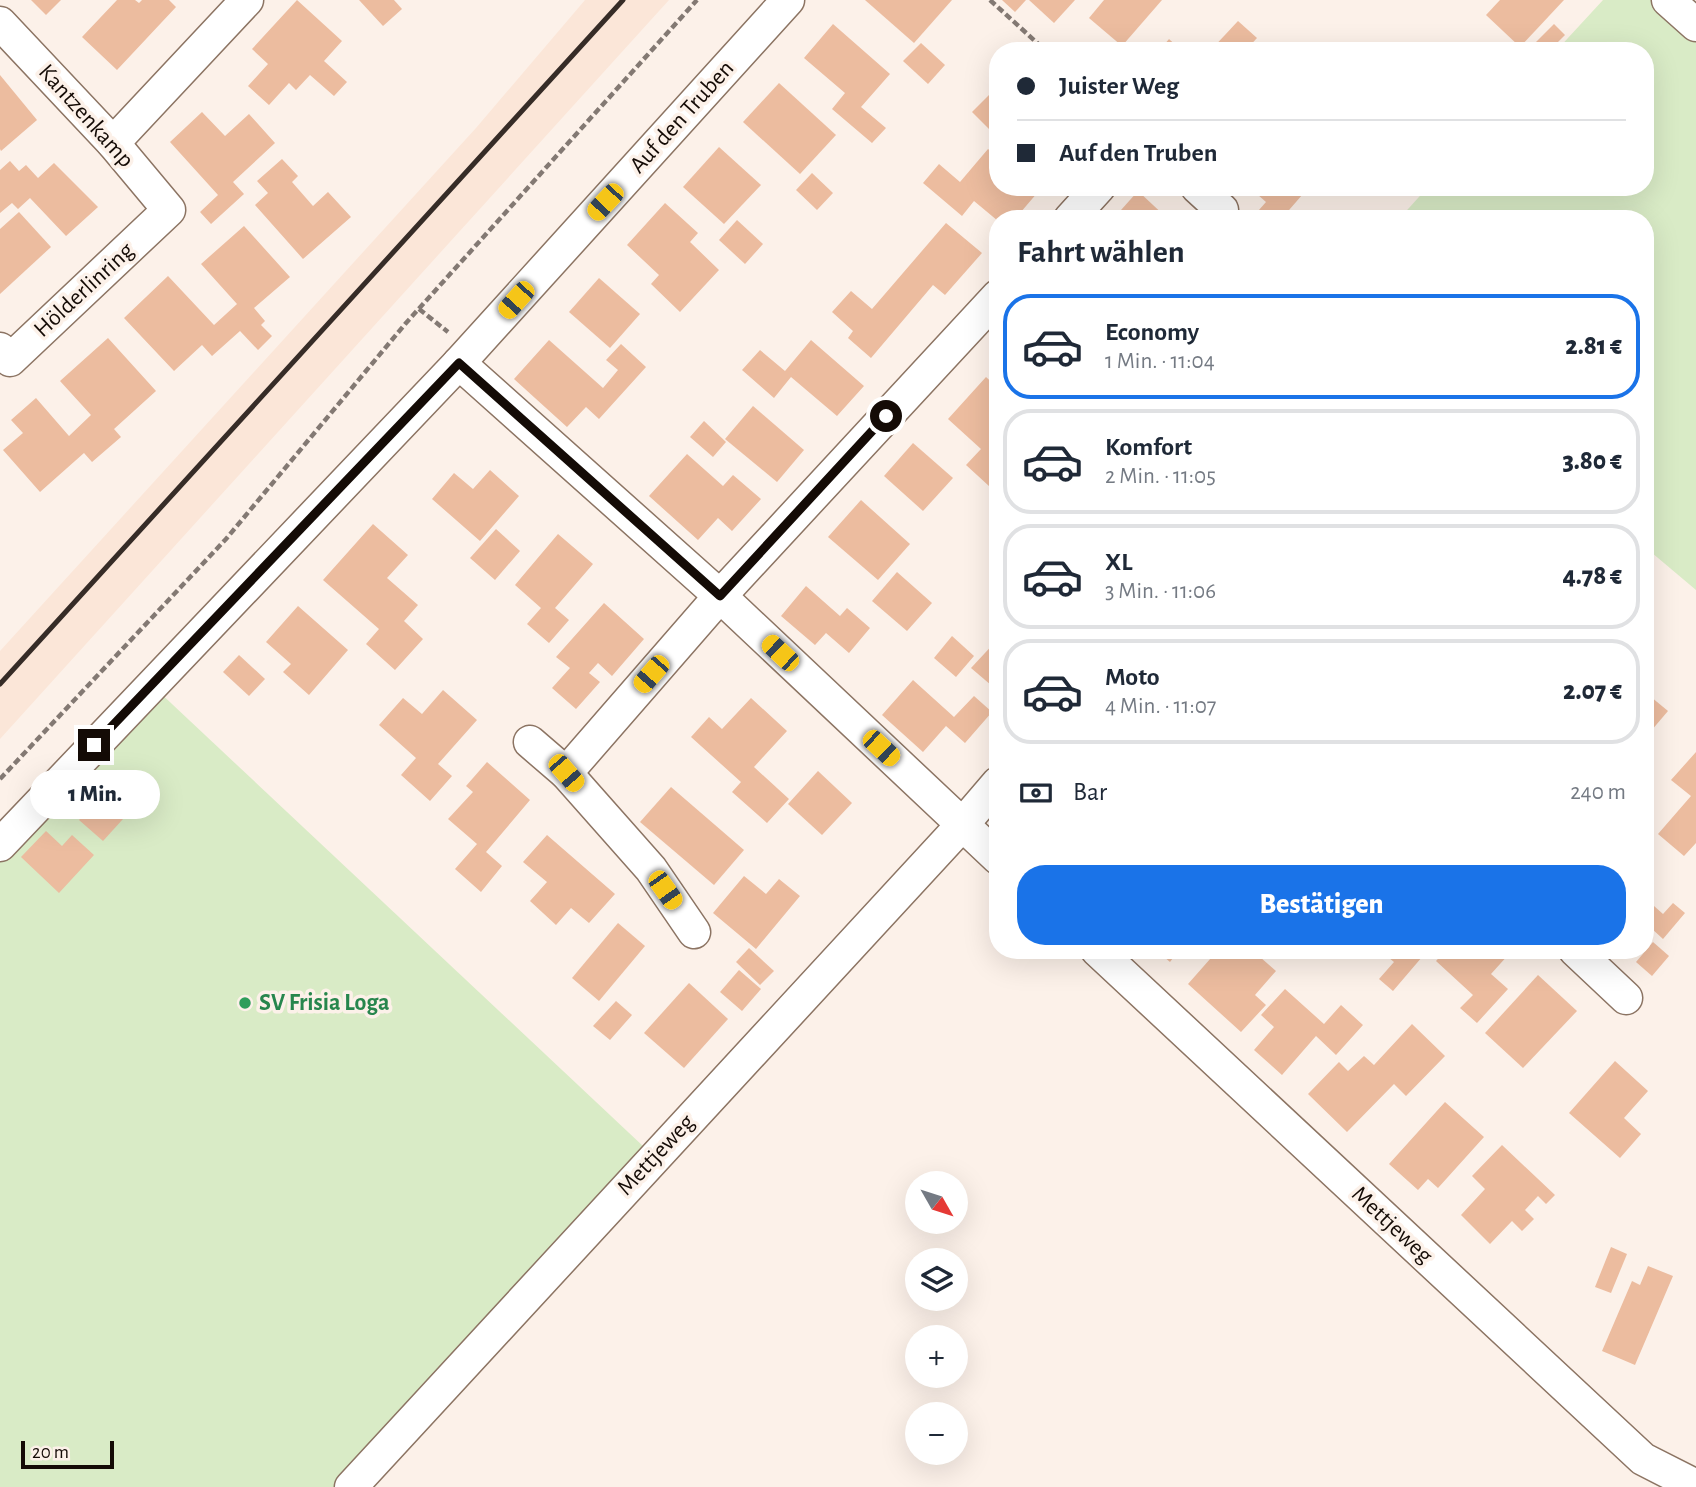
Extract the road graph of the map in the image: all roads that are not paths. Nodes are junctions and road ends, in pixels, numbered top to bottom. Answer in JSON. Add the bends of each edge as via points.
{"nodes":[{"id":1,"x":247,"y":0,"type":"edge"},
{"id":2,"x":788,"y":0,"type":"edge"},
{"id":3,"x":1668,"y":0,"type":"edge"},
{"id":4,"x":0,"y":23,"type":"edge"},
{"id":5,"x":1696,"y":25,"type":"edge"},
{"id":6,"x":113,"y":143,"type":"junction"},
{"id":7,"x":1091,"y":196,"type":"edge"},
{"id":8,"x":1207,"y":196,"type":"edge"},
{"id":9,"x":169,"y":210,"type":"joint"},
{"id":10,"x":1078,"y":210,"type":"edge"},
{"id":11,"x":1222,"y":210,"type":"dead end"},
{"id":12,"x":989,"y":306,"type":"edge"},
{"id":13,"x":0,"y":349,"type":"edge"},
{"id":14,"x":459,"y":363,"type":"junction"},
{"id":15,"x":720,"y":596,"type":"junction"},
{"id":16,"x":530,"y":741,"type":"dead end"},
{"id":17,"x":566,"y":773,"type":"junction"},
{"id":18,"x":989,"y":794,"type":"edge"},
{"id":19,"x":962,"y":825,"type":"junction"},
{"id":20,"x":0,"y":845,"type":"edge"},
{"id":21,"x":989,"y":850,"type":"edge"},
{"id":22,"x":694,"y":932,"type":"dead end"},
{"id":23,"x":1107,"y":959,"type":"edge"},
{"id":24,"x":1585,"y":959,"type":"edge"},
{"id":25,"x":1626,"y":998,"type":"dead end"},
{"id":26,"x":1696,"y":1486,"type":"edge"},
{"id":27,"x":351,"y":1487,"type":"edge"}],
"edges":[{"from":1,"to":6,"type":"street"},
{"from":2,"to":14,"type":"street","name":"Auf den Truben"},
{"from":3,"to":5,"type":"street"},
{"from":4,"to":6,"type":"street","name":"Kantzenkamp"},
{"from":6,"to":9,"type":"street","name":"Kantzenkamp"},
{"from":7,"to":10,"type":"street"},
{"from":8,"to":11,"type":"street"},
{"from":9,"to":13,"type":"street","name":"Hölderlinring","via":[[10,360]]},
{"from":12,"to":15,"type":"street"},
{"from":14,"to":15,"type":"street"},
{"from":14,"to":20,"type":"street","name":"Auf den Truben"},
{"from":15,"to":17,"type":"street"},
{"from":15,"to":19,"type":"street"},
{"from":16,"to":17,"type":"street"},
{"from":17,"to":22,"type":"street","via":[[651,869]]},
{"from":18,"to":19,"type":"street","name":"Mettjeweg"},
{"from":19,"to":21,"type":"street"},
{"from":19,"to":27,"type":"street","name":"Mettjeweg"},
{"from":23,"to":26,"type":"street","name":"Mettjeweg","via":[[1643,1459]]},
{"from":24,"to":25,"type":"street"}]}
